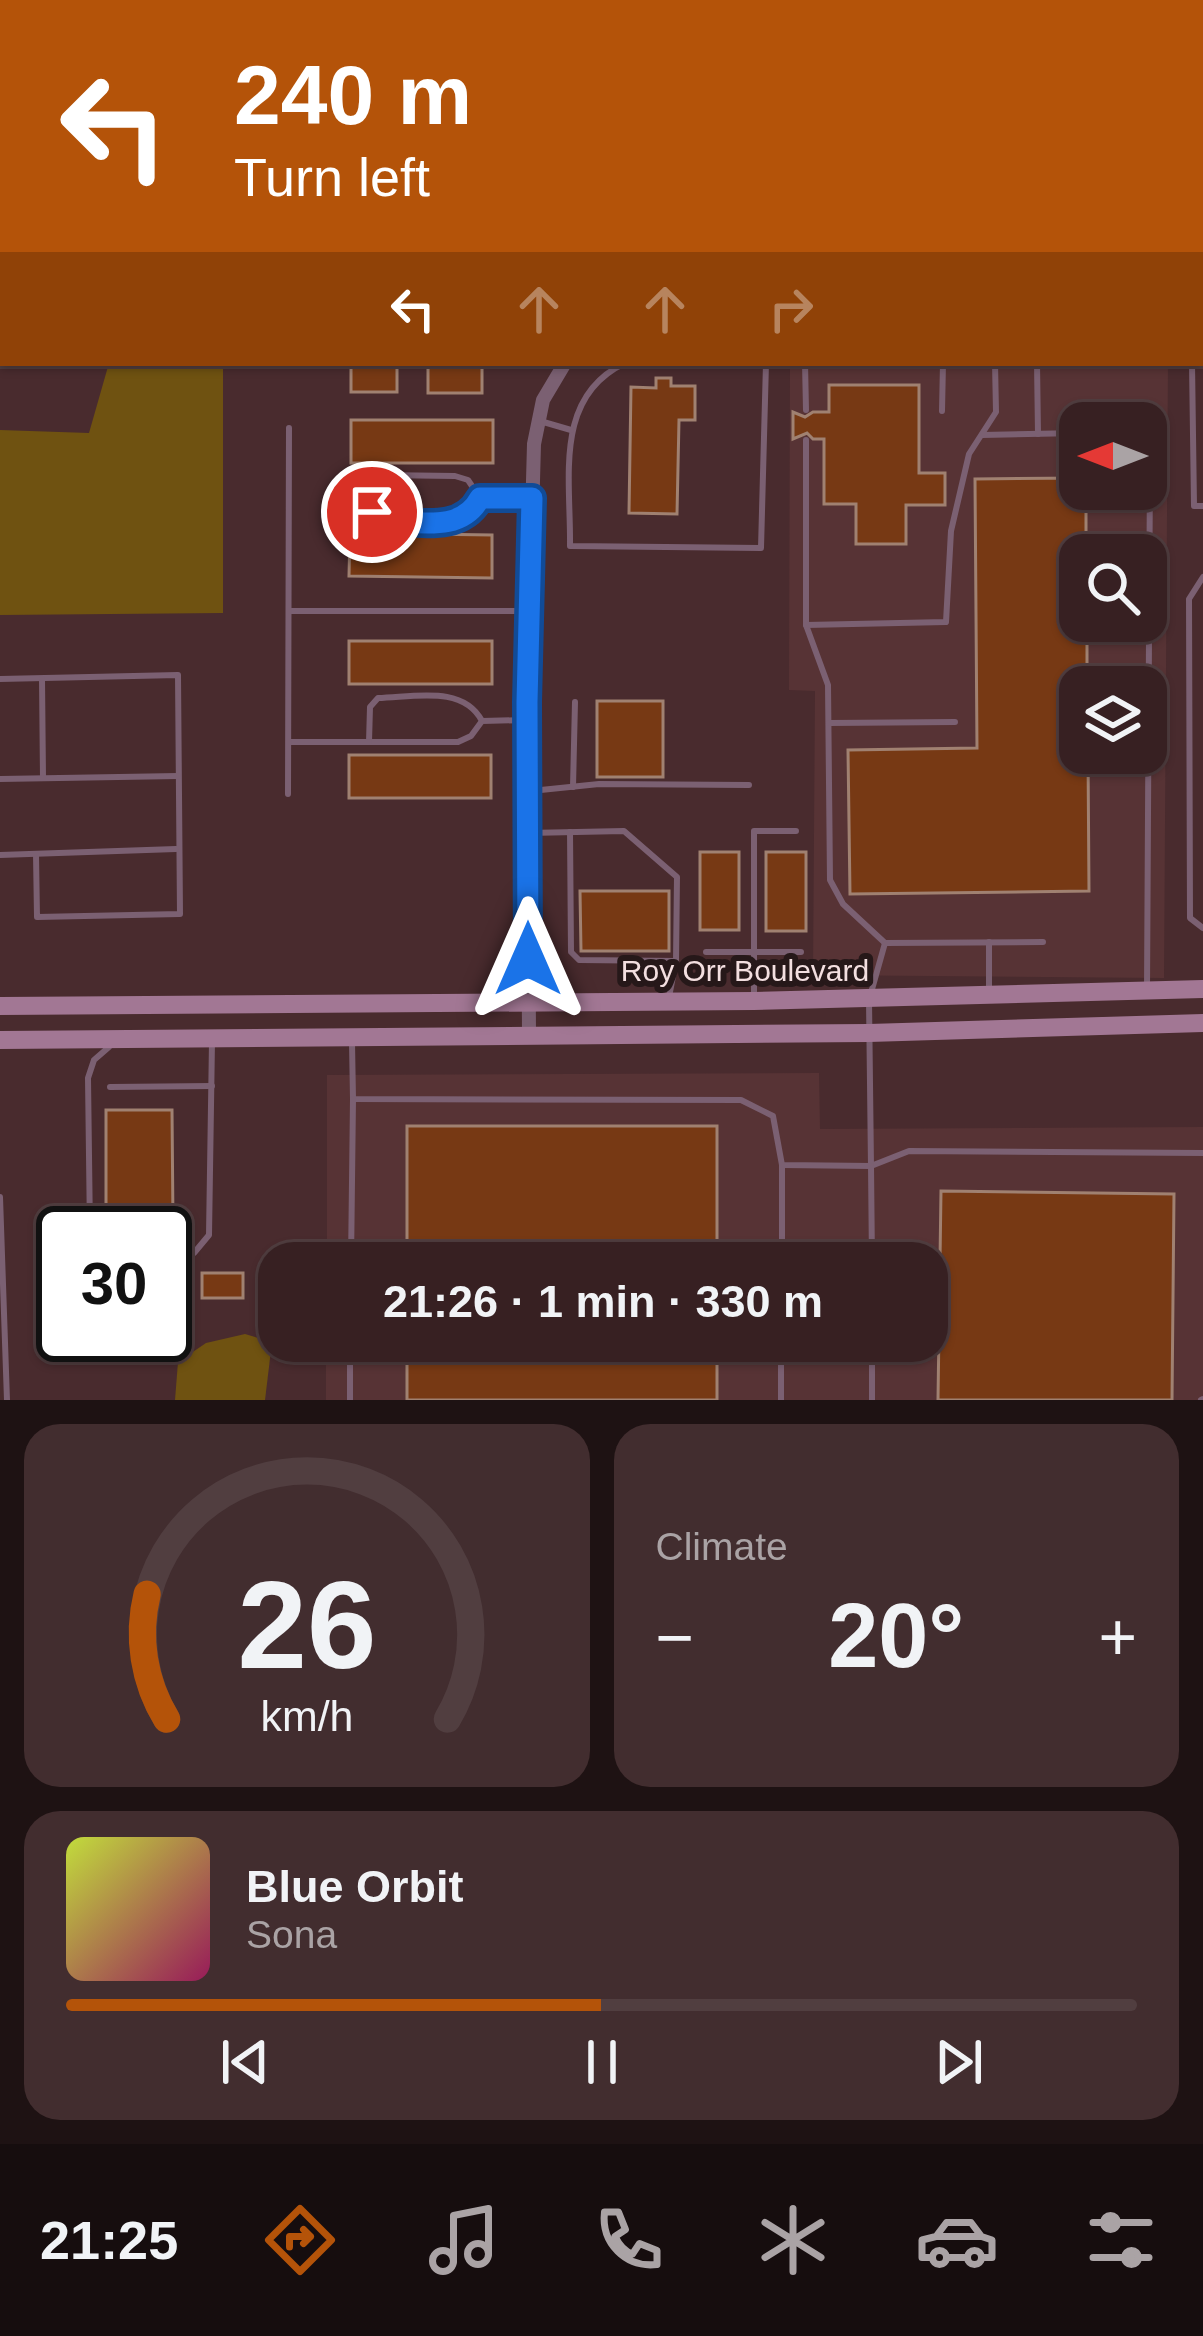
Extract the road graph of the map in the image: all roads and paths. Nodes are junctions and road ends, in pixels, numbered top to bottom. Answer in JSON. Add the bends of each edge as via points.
{"nodes":[{"id":1,"x":564,"y":366,"type":"edge"},
{"id":2,"x":620,"y":366,"type":"edge"},
{"id":3,"x":766,"y":366,"type":"edge"},
{"id":4,"x":805,"y":366,"type":"edge"},
{"id":5,"x":943,"y":366,"type":"edge"},
{"id":6,"x":995,"y":366,"type":"edge"},
{"id":7,"x":1037,"y":366,"type":"edge"},
{"id":8,"x":1192,"y":366,"type":"edge"},
{"id":9,"x":806,"y":410,"type":"dead end"},
{"id":10,"x":943,"y":411,"type":"dead end"},
{"id":11,"x":538,"y":420,"type":"junction"},
{"id":12,"x":289,"y":428,"type":"dead end"},
{"id":13,"x":571,"y":430,"type":"junction"},
{"id":14,"x":1038,"y":434,"type":"junction"},
{"id":15,"x":1059,"y":434,"type":"edge"},
{"id":16,"x":981,"y":435,"type":"junction"},
{"id":17,"x":1193,"y":438,"type":"junction"},
{"id":18,"x":1203,"y":438,"type":"edge"},
{"id":19,"x":806,"y":440,"type":"dead end"},
{"id":20,"x":480,"y":498,"type":"junction"},
{"id":21,"x":532,"y":498,"type":"junction"},
{"id":22,"x":1203,"y":506,"type":"edge"},
{"id":23,"x":1150,"y":510,"type":"edge"},
{"id":24,"x":1203,"y":577,"type":"edge"},
{"id":25,"x":289,"y":611,"type":"junction"},
{"id":26,"x":529,"y":611,"type":"junction"},
{"id":27,"x":806,"y":625,"type":"junction"},
{"id":28,"x":42,"y":678,"type":"junction"},
{"id":29,"x":0,"y":679,"type":"edge"},
{"id":30,"x":574,"y":702,"type":"dead end"},
{"id":31,"x":527,"y":719,"type":"junction"},
{"id":32,"x":482,"y":721,"type":"junction"},
{"id":33,"x":955,"y":722,"type":"dead end"},
{"id":34,"x":829,"y":723,"type":"junction"},
{"id":35,"x":289,"y":742,"type":"junction"},
{"id":36,"x":369,"y":742,"type":"junction"},
{"id":37,"x":178,"y":776,"type":"junction"},
{"id":38,"x":43,"y":778,"type":"junction"},
{"id":39,"x":0,"y":779,"type":"edge"},
{"id":40,"x":749,"y":785,"type":"dead end"},
{"id":41,"x":573,"y":787,"type":"junction"},
{"id":42,"x":527,"y":792,"type":"junction"},
{"id":43,"x":288,"y":794,"type":"dead end"},
{"id":44,"x":796,"y":831,"type":"dead end"},
{"id":45,"x":570,"y":832,"type":"junction"},
{"id":46,"x":527,"y":833,"type":"junction"},
{"id":47,"x":178,"y":849,"type":"junction"},
{"id":48,"x":36,"y":854,"type":"junction"},
{"id":49,"x":0,"y":855,"type":"edge"},
{"id":50,"x":1203,"y":928,"type":"edge"},
{"id":51,"x":1043,"y":941,"type":"dead end"},
{"id":52,"x":989,"y":942,"type":"junction"},
{"id":53,"x":886,"y":943,"type":"junction"},
{"id":54,"x":706,"y":952,"type":"dead end"},
{"id":55,"x":754,"y":952,"type":"junction"},
{"id":56,"x":801,"y":952,"type":"dead end"},
{"id":57,"x":676,"y":961,"type":"junction"},
{"id":58,"x":1203,"y":989,"type":"edge"},
{"id":59,"x":1147,"y":993,"type":"junction"},
{"id":60,"x":989,"y":997,"type":"junction"},
{"id":61,"x":668,"y":1000,"type":"junction"},
{"id":62,"x":869,"y":1000,"type":"junction"},
{"id":63,"x":529,"y":1001,"type":"junction"},
{"id":64,"x":754,"y":1001,"type":"junction"},
{"id":65,"x":0,"y":1006,"type":"edge"},
{"id":66,"x":1203,"y":1023,"type":"edge"},
{"id":67,"x":868,"y":1033,"type":"junction"},
{"id":68,"x":529,"y":1034,"type":"junction"},
{"id":69,"x":352,"y":1036,"type":"junction"},
{"id":70,"x":212,"y":1037,"type":"junction"},
{"id":71,"x":120,"y":1038,"type":"junction"},
{"id":72,"x":0,"y":1040,"type":"edge"},
{"id":73,"x":212,"y":1086,"type":"junction"},
{"id":74,"x":110,"y":1087,"type":"dead end"},
{"id":75,"x":353,"y":1100,"type":"junction"},
{"id":76,"x":1203,"y":1153,"type":"edge"},
{"id":77,"x":782,"y":1165,"type":"junction"},
{"id":78,"x":871,"y":1166,"type":"junction"},
{"id":79,"x":0,"y":1197,"type":"edge"},
{"id":80,"x":90,"y":1206,"type":"edge"},
{"id":81,"x":351,"y":1242,"type":"edge"},
{"id":82,"x":782,"y":1242,"type":"edge"},
{"id":83,"x":872,"y":1242,"type":"edge"},
{"id":84,"x":192,"y":1253,"type":"edge"},
{"id":85,"x":350,"y":1362,"type":"edge"},
{"id":86,"x":782,"y":1362,"type":"edge"},
{"id":87,"x":872,"y":1362,"type":"edge"},
{"id":88,"x":7,"y":1400,"type":"edge"},
{"id":89,"x":350,"y":1400,"type":"edge"},
{"id":90,"x":781,"y":1400,"type":"edge"},
{"id":91,"x":872,"y":1400,"type":"edge"}],
"edges":[{"from":1,"to":11,"type":"street"},
{"from":2,"to":13,"type":"lane","via":[[596,380]]},
{"from":3,"to":13,"type":"lane","via":[[761,548],[570,546]]},
{"from":4,"to":9,"type":"lane"},
{"from":5,"to":10,"type":"lane"},
{"from":6,"to":16,"type":"lane","via":[[996,412]]},
{"from":7,"to":14,"type":"lane"},
{"from":8,"to":17,"type":"lane"},
{"from":11,"to":13,"type":"lane"},
{"from":11,"to":21,"type":"street"},
{"from":12,"to":25,"type":"lane"},
{"from":14,"to":15,"type":"lane"},
{"from":14,"to":16,"type":"lane"},
{"from":16,"to":27,"type":"lane","via":[[951,532],[946,622]]},
{"from":17,"to":18,"type":"lane"},
{"from":17,"to":22,"type":"lane","via":[[1194,506]]},
{"from":19,"to":27,"type":"lane"},
{"from":20,"to":20,"type":"lane","via":[[455,476],[379,475],[372,484],[372,512],[381,521],[459,522]]},
{"from":20,"to":21,"type":"lane"},
{"from":21,"to":26,"type":"street"},
{"from":23,"to":59,"type":"lane"},
{"from":24,"to":50,"type":"lane","via":[[1189,599],[1188,845],[1190,918]]},
{"from":25,"to":26,"type":"lane"},
{"from":25,"to":35,"type":"lane"},
{"from":26,"to":31,"type":"street"},
{"from":27,"to":34,"type":"lane","via":[[828,685]]},
{"from":28,"to":29,"type":"lane"},
{"from":28,"to":37,"type":"lane","via":[[178,675]]},
{"from":28,"to":38,"type":"lane"},
{"from":30,"to":41,"type":"lane"},
{"from":31,"to":32,"type":"lane"},
{"from":31,"to":42,"type":"street"},
{"from":32,"to":36,"type":"lane","via":[[458,742]]},
{"from":32,"to":36,"type":"lane","via":[[459,697],[378,698],[370,707]]},
{"from":33,"to":34,"type":"lane"},
{"from":34,"to":53,"type":"lane","via":[[830,880],[843,904]]},
{"from":35,"to":36,"type":"lane"},
{"from":35,"to":43,"type":"lane"},
{"from":37,"to":38,"type":"lane"},
{"from":37,"to":47,"type":"lane"},
{"from":38,"to":39,"type":"lane"},
{"from":40,"to":41,"type":"lane"},
{"from":41,"to":42,"type":"lane"},
{"from":42,"to":46,"type":"street"},
{"from":44,"to":55,"type":"lane","via":[[754,831]]},
{"from":45,"to":46,"type":"lane"},
{"from":45,"to":57,"type":"lane","via":[[624,831],[677,877]]},
{"from":45,"to":57,"type":"lane","via":[[571,952],[579,960]]},
{"from":46,"to":63,"type":"street"},
{"from":47,"to":48,"type":"lane"},
{"from":47,"to":48,"type":"lane","via":[[180,914],[38,917]]},
{"from":48,"to":49,"type":"lane"},
{"from":51,"to":52,"type":"lane"},
{"from":52,"to":53,"type":"lane"},
{"from":52,"to":60,"type":"lane"},
{"from":53,"to":62,"type":"lane"},
{"from":54,"to":55,"type":"lane"},
{"from":55,"to":56,"type":"lane"},
{"from":55,"to":64,"type":"lane"},
{"from":57,"to":61,"type":"lane"},
{"from":58,"to":59,"type":"main road","name":"Roy Orr Boulevard"},
{"from":59,"to":60,"type":"main road","name":"Roy Orr Boulevard"},
{"from":60,"to":62,"type":"main road","name":"Roy Orr Boulevard"},
{"from":61,"to":63,"type":"main road","name":"Roy Orr Boulevard"},
{"from":61,"to":64,"type":"main road","name":"Roy Orr Boulevard"},
{"from":62,"to":64,"type":"main road","name":"Roy Orr Boulevard"},
{"from":62,"to":67,"type":"lane"},
{"from":63,"to":65,"type":"main road","name":"Roy Orr Boulevard"},
{"from":63,"to":68,"type":"street"},
{"from":66,"to":67,"type":"main road","name":"Roy Orr Boulevard"},
{"from":67,"to":68,"type":"main road","name":"Roy Orr Boulevard"},
{"from":67,"to":78,"type":"lane"},
{"from":68,"to":69,"type":"main road","name":"Roy Orr Boulevard"},
{"from":69,"to":70,"type":"main road","name":"Roy Orr Boulevard"},
{"from":69,"to":75,"type":"lane"},
{"from":70,"to":71,"type":"main road","name":"Roy Orr Boulevard"},
{"from":70,"to":73,"type":"lane"},
{"from":71,"to":72,"type":"main road","name":"Roy Orr Boulevard"},
{"from":71,"to":80,"type":"lane","via":[[94,1060],[88,1078]]},
{"from":73,"to":74,"type":"lane"},
{"from":73,"to":84,"type":"lane","via":[[209,1235]]},
{"from":75,"to":77,"type":"lane","via":[[741,1100],[773,1117]]},
{"from":75,"to":81,"type":"lane"},
{"from":76,"to":78,"type":"lane","via":[[909,1151]]},
{"from":77,"to":78,"type":"lane"},
{"from":77,"to":82,"type":"lane"},
{"from":78,"to":83,"type":"lane"},
{"from":79,"to":88,"type":"lane"},
{"from":85,"to":89,"type":"lane"},
{"from":86,"to":90,"type":"lane"},
{"from":87,"to":91,"type":"lane"}]}
